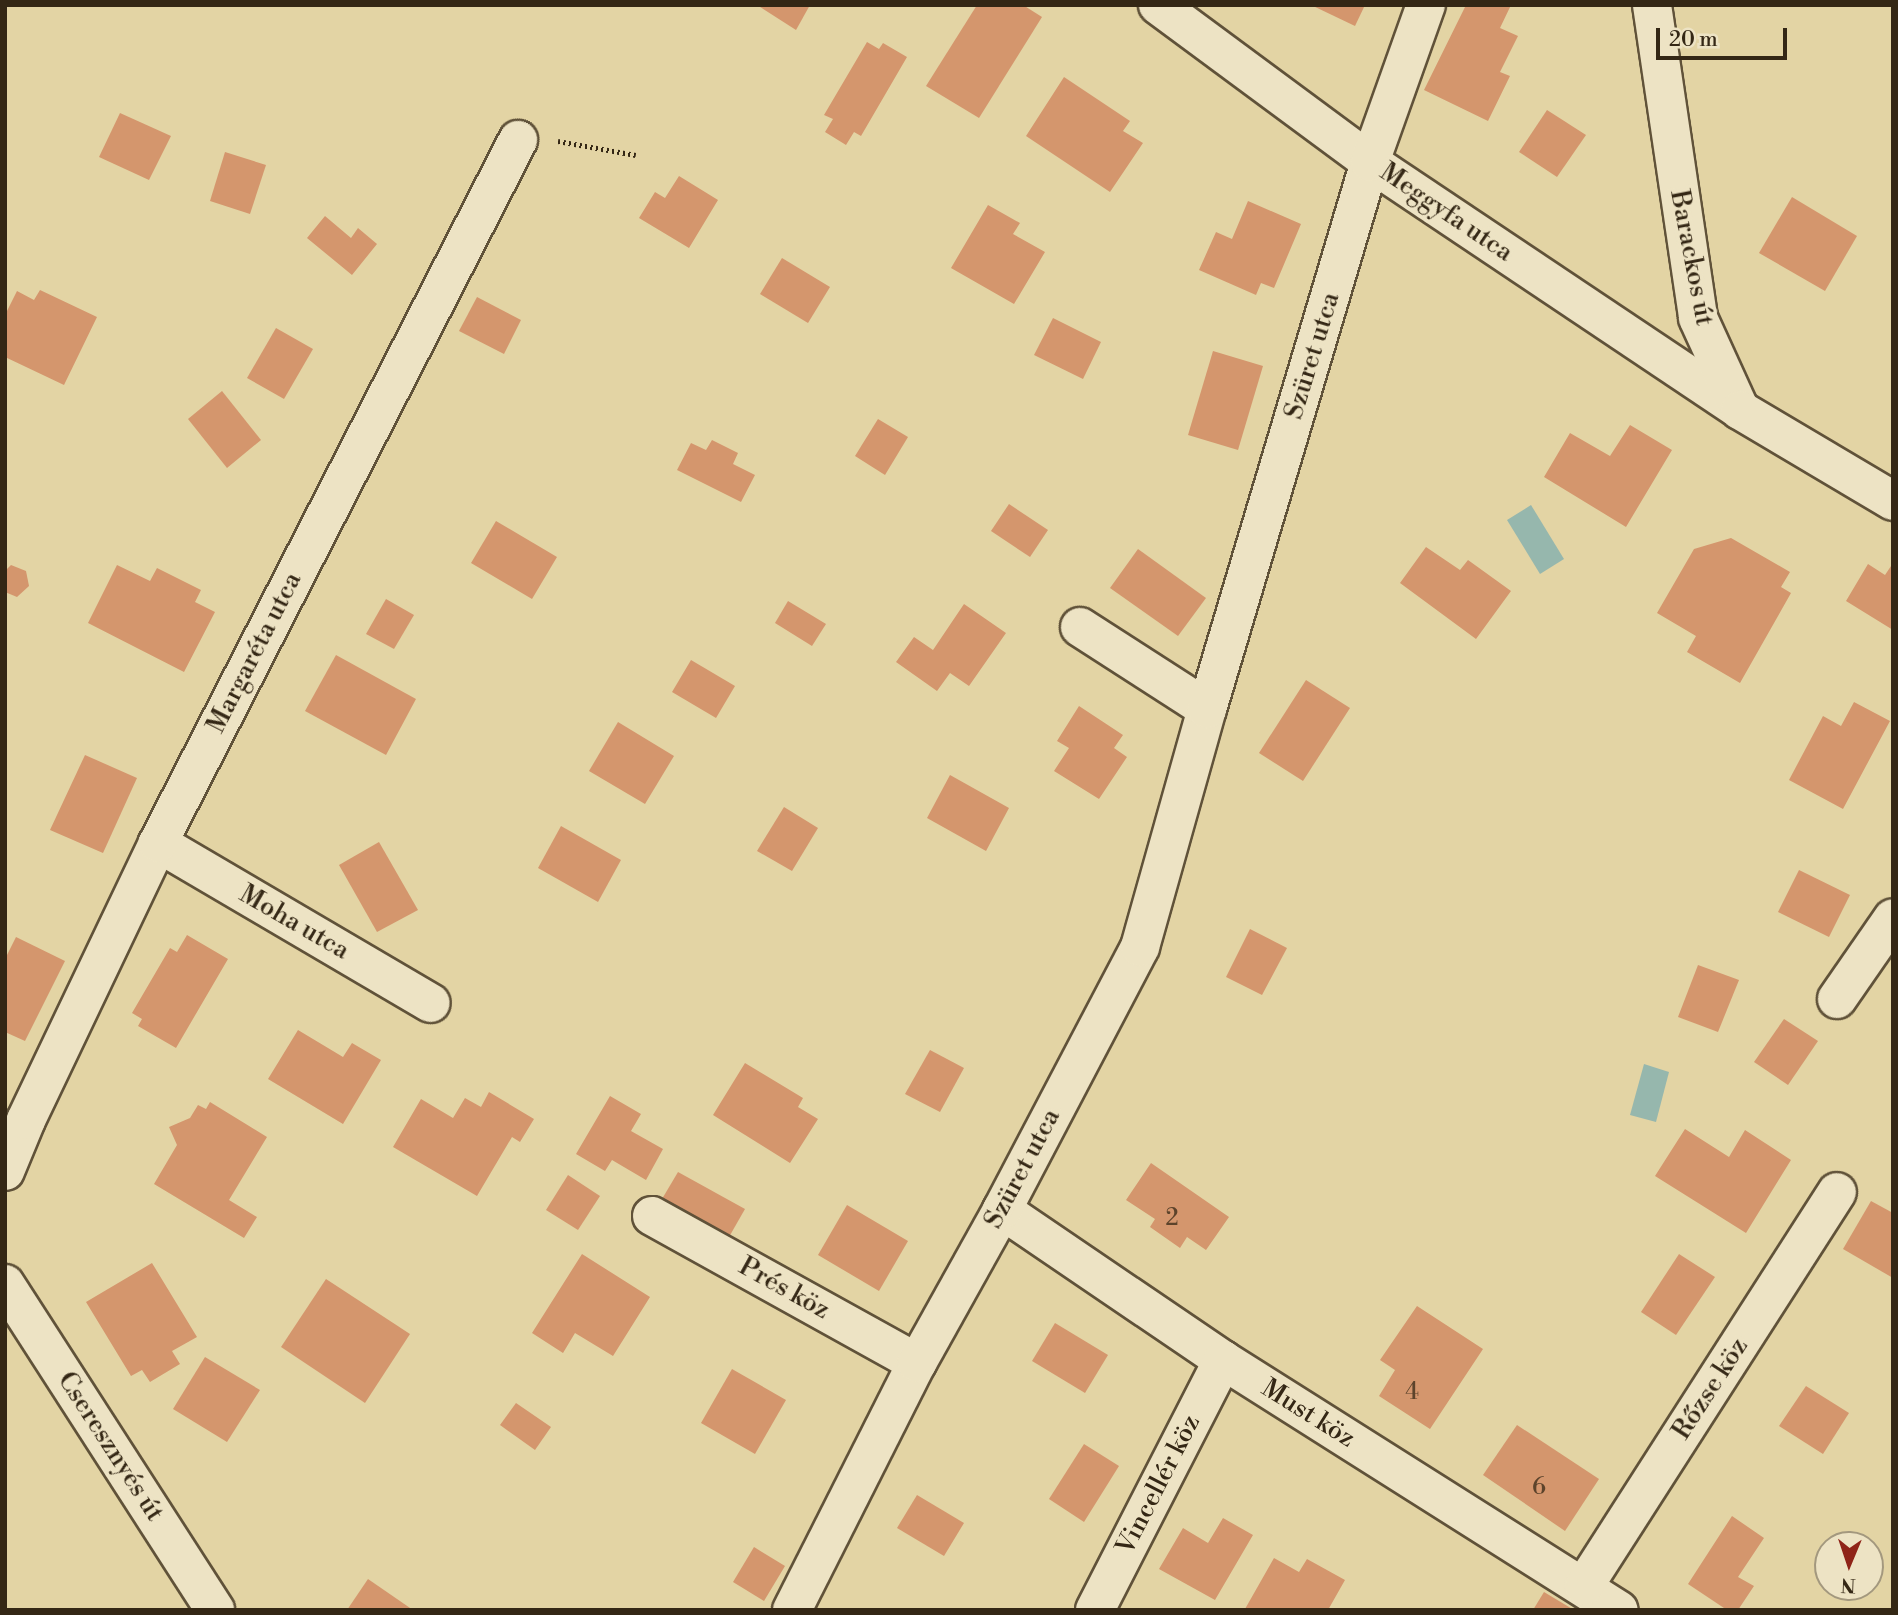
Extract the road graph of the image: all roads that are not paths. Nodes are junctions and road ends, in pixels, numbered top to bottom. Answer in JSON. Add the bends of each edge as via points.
{"nodes":[{"id":1,"x":1158,"y":5,"type":"edge"},
{"id":2,"x":1426,"y":5,"type":"edge"},
{"id":3,"x":1653,"y":5,"type":"edge"},
{"id":4,"x":518,"y":140,"type":"road end"},
{"id":5,"x":1370,"y":162,"type":"junction"},
{"id":6,"x":1740,"y":410,"type":"junction"},
{"id":7,"x":1893,"y":501,"type":"edge"},
{"id":8,"x":1080,"y":627,"type":"dead end"},
{"id":9,"x":1207,"y":709,"type":"junction"},
{"id":10,"x":158,"y":844,"type":"junction"},
{"id":11,"x":1893,"y":918,"type":"edge"},
{"id":12,"x":1838,"y":999,"type":"dead end"},
{"id":13,"x":431,"y":1003,"type":"dead end"},
{"id":14,"x":5,"y":1171,"type":"edge"},
{"id":15,"x":1837,"y":1192,"type":"dead end"},
{"id":16,"x":1002,"y":1210,"type":"junction"},
{"id":17,"x":652,"y":1216,"type":"dead end"},
{"id":18,"x":5,"y":1284,"type":"edge"},
{"id":19,"x":1223,"y":1360,"type":"junction"},
{"id":20,"x":917,"y":1363,"type":"junction"},
{"id":21,"x":1584,"y":1586,"type":"junction"},
{"id":22,"x":215,"y":1610,"type":"edge"},
{"id":23,"x":792,"y":1610,"type":"edge"},
{"id":24,"x":1094,"y":1610,"type":"edge"},
{"id":25,"x":1619,"y":1610,"type":"edge"}],
"edges":[{"from":1,"to":5,"type":"street","name":"Meggyfa utca"},
{"from":2,"to":5,"type":"street","name":"Szüret utca"},
{"from":3,"to":6,"type":"street","name":"Barackos út","via":[[1698,318]]},
{"from":4,"to":10,"type":"street","name":"Margaréta utca"},
{"from":5,"to":6,"type":"street","name":"Meggyfa utca"},
{"from":5,"to":9,"type":"street","name":"Szüret utca"},
{"from":6,"to":7,"type":"street"},
{"from":8,"to":9,"type":"street"},
{"from":9,"to":16,"type":"street","name":"Szüret utca","via":[[1140,947]]},
{"from":10,"to":13,"type":"street","name":"Moha utca"},
{"from":10,"to":14,"type":"street","name":"Margaréta utca"},
{"from":11,"to":12,"type":"street"},
{"from":15,"to":21,"type":"street","name":"Rőzse köz"},
{"from":16,"to":19,"type":"street","name":"Must köz"},
{"from":16,"to":20,"type":"street","name":"Szüret utca"},
{"from":17,"to":20,"type":"street","name":"Prés köz"},
{"from":18,"to":22,"type":"street","name":"Cseresznyés út"},
{"from":19,"to":21,"type":"street","name":"Must köz"},
{"from":19,"to":24,"type":"street","name":"Vincellér köz"},
{"from":20,"to":23,"type":"street","name":"Szüret utca"},
{"from":21,"to":25,"type":"street","name":"Must köz"}]}
